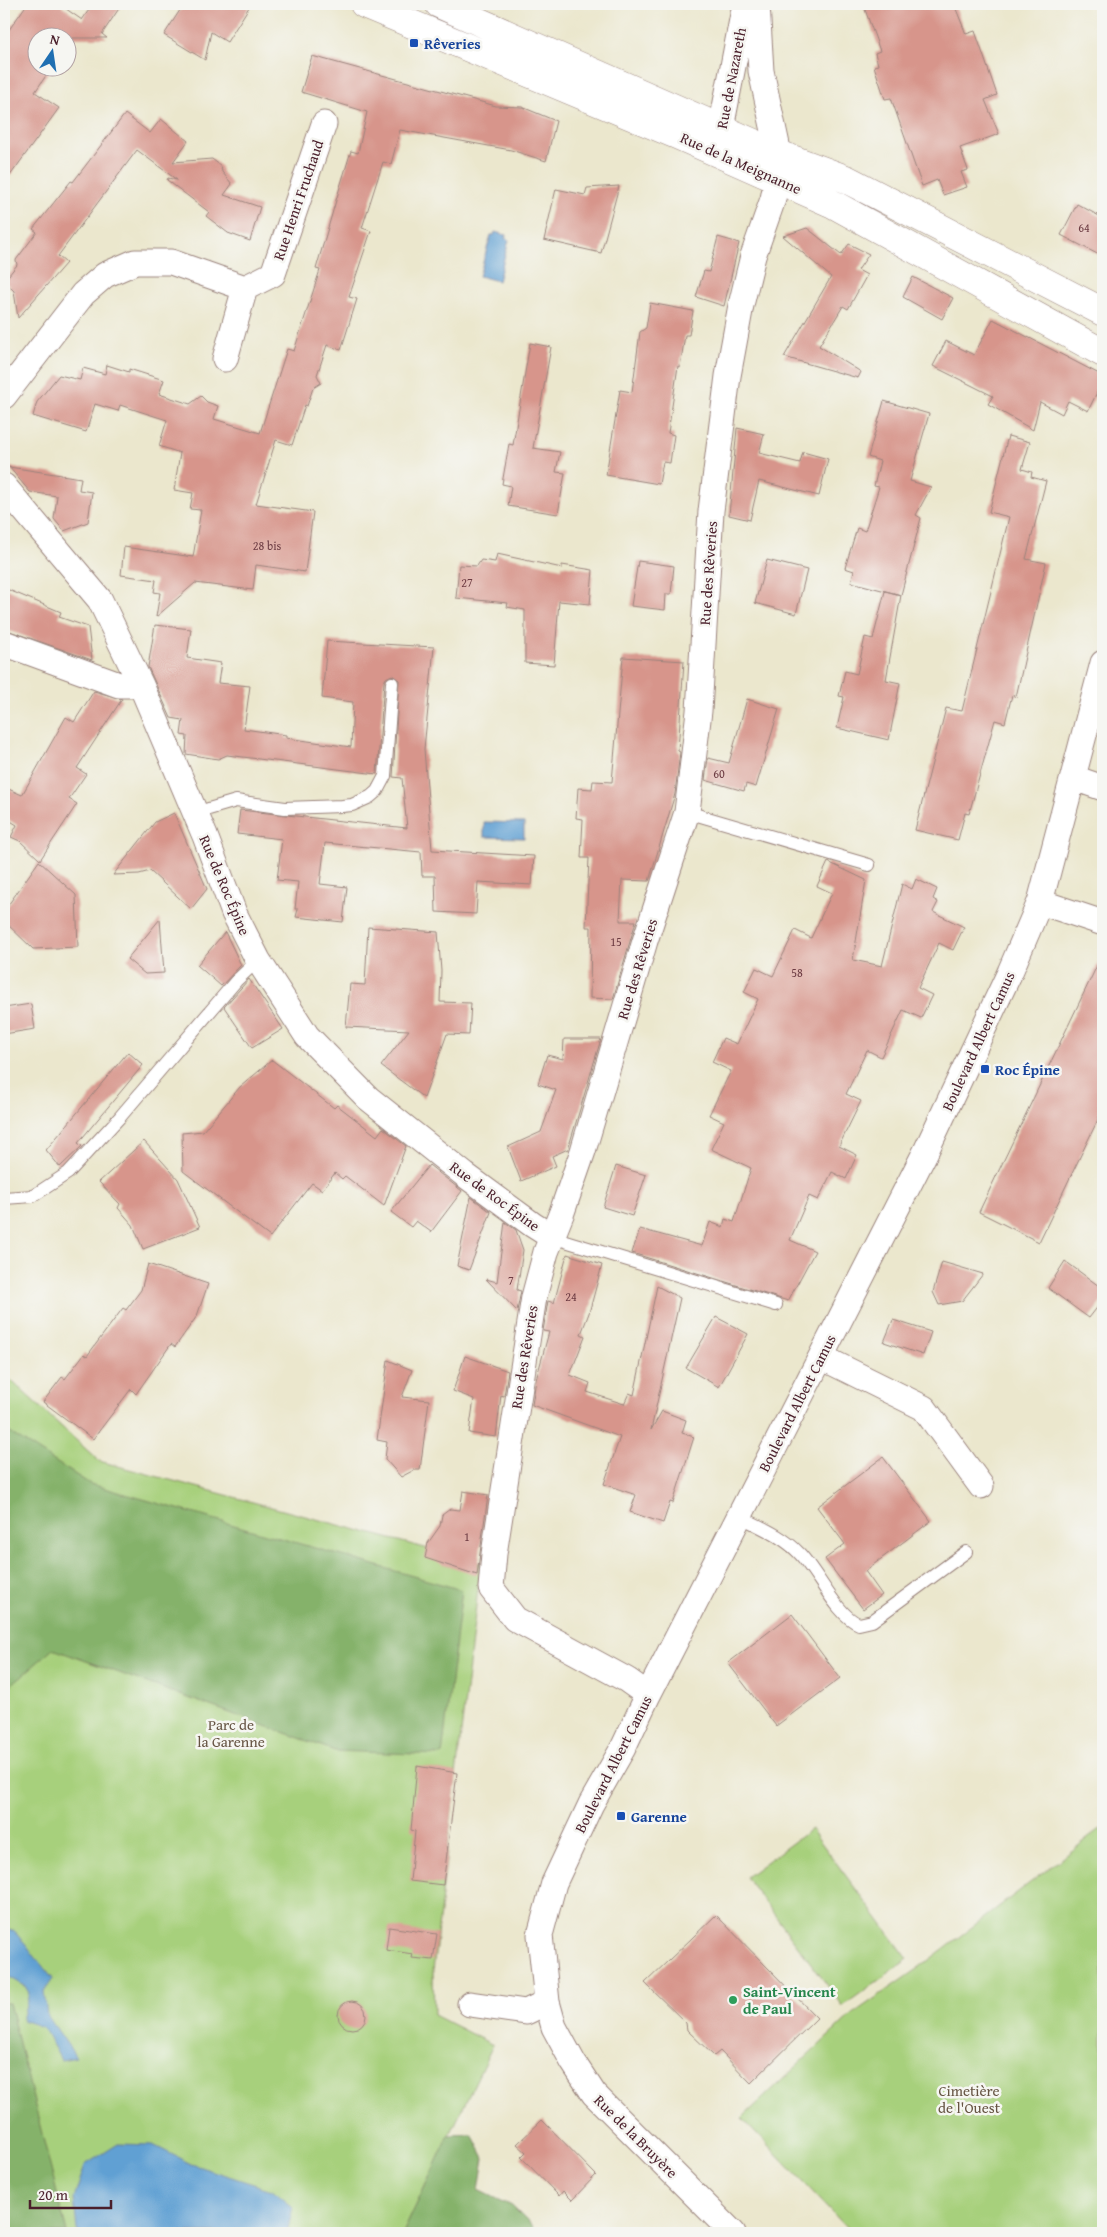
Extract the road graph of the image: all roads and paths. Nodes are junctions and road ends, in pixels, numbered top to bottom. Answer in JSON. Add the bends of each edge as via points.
{"nodes":[{"id":1,"x":364,"y":4,"type":"edge"},
{"id":2,"x":439,"y":4,"type":"edge"},
{"id":3,"x":745,"y":4,"type":"edge"},
{"id":4,"x":757,"y":4,"type":"edge"},
{"id":5,"x":324,"y":124,"type":"dead end"},
{"id":6,"x":719,"y":141,"type":"junction"},
{"id":7,"x":778,"y":166,"type":"junction"},
{"id":8,"x":245,"y":288,"type":"junction"},
{"id":9,"x":1103,"y":312,"type":"edge"},
{"id":10,"x":1103,"y":353,"type":"edge"},
{"id":11,"x":225,"y":359,"type":"dead end"},
{"id":12,"x":4,"y":396,"type":"edge"},
{"id":13,"x":4,"y":486,"type":"edge"},
{"id":14,"x":4,"y":643,"type":"edge"},
{"id":15,"x":1103,"y":663,"type":"edge"},
{"id":16,"x":392,"y":683,"type":"dead end"},
{"id":17,"x":141,"y":685,"type":"junction"},
{"id":18,"x":1074,"y":778,"type":"junction"},
{"id":19,"x":1103,"y":788,"type":"edge"},
{"id":20,"x":687,"y":812,"type":"junction"},
{"id":21,"x":195,"y":813,"type":"junction"},
{"id":22,"x":869,"y":865,"type":"dead end"},
{"id":23,"x":1040,"y":902,"type":"junction"},
{"id":24,"x":1103,"y":924,"type":"edge"},
{"id":25,"x":258,"y":960,"type":"junction"},
{"id":26,"x":4,"y":1198,"type":"edge"},
{"id":27,"x":554,"y":1233,"type":"junction"},
{"id":28,"x":776,"y":1305,"type":"dead end"},
{"id":29,"x":821,"y":1357,"type":"junction"},
{"id":30,"x":981,"y":1486,"type":"dead end"},
{"id":31,"x":739,"y":1516,"type":"junction"},
{"id":32,"x":966,"y":1552,"type":"dead end"},
{"id":33,"x":648,"y":1695,"type":"junction"},
{"id":34,"x":547,"y":2002,"type":"junction"},
{"id":35,"x":470,"y":2004,"type":"dead end"},
{"id":36,"x":554,"y":2027,"type":"joint"},
{"id":37,"x":733,"y":2233,"type":"edge"}],
"edges":[{"from":1,"to":6,"type":"street","name":"Rue de la Meignanne"},
{"from":2,"to":6,"type":"street","name":"Rue de la Meignanne"},
{"from":3,"to":6,"type":"street","name":"Rue de Nazareth"},
{"from":4,"to":7,"type":"street","name":"Rue de Nazareth","via":[[761,71]]},
{"from":5,"to":8,"type":"street","name":"Rue Henri Fruchaud","via":[[273,274]]},
{"from":6,"to":7,"type":"street","name":"Rue de la Meignanne"},
{"from":7,"to":9,"type":"street","name":"Rue de la Meignanne","via":[[846,179]]},
{"from":7,"to":10,"type":"street","name":"Rue de la Meignanne","via":[[833,204]]},
{"from":7,"to":20,"type":"street","name":"Rue des Rêveries","via":[[773,199],[753,256],[741,305],[728,376],[711,511],[699,711]]},
{"from":8,"to":11,"type":"street"},
{"from":8,"to":12,"type":"street","via":[[171,262],[135,262],[105,275],[83,294]]},
{"from":13,"to":17,"type":"street","name":"Rue de Roc Épine","via":[[100,600]]},
{"from":14,"to":17,"type":"street","via":[[119,685]]},
{"from":15,"to":18,"type":"street","name":"Boulevard Albert Camus"},
{"from":16,"to":21,"type":"lane","via":[[385,776],[370,797],[352,805],[285,808],[236,801]]},
{"from":17,"to":21,"type":"street","name":"Rue de Roc Épine"},
{"from":18,"to":19,"type":"street"},
{"from":18,"to":23,"type":"street","name":"Boulevard Albert Camus"},
{"from":20,"to":22,"type":"lane"},
{"from":20,"to":27,"type":"street","name":"Rue des Rêveries","via":[[583,1151]]},
{"from":21,"to":25,"type":"street","name":"Rue de Roc Épine","via":[[234,913]]},
{"from":23,"to":24,"type":"street"},
{"from":23,"to":29,"type":"street","name":"Boulevard Albert Camus","via":[[926,1152]]},
{"from":25,"to":26,"type":"lane","via":[[236,980],[68,1173],[33,1196]]},
{"from":25,"to":27,"type":"street","name":"Rue de Roc Épine","via":[[307,1036],[368,1098],[533,1226]]},
{"from":27,"to":28,"type":"lane"},
{"from":27,"to":33,"type":"street","name":"Rue des Rêveries","via":[[532,1306],[494,1554],[492,1588],[515,1619],[627,1680]]},
{"from":29,"to":30,"type":"street","via":[[924,1408]]},
{"from":29,"to":31,"type":"street","name":"Boulevard Albert Camus"},
{"from":31,"to":32,"type":"lane","via":[[789,1544],[806,1560],[846,1617],[859,1624],[872,1621]]},
{"from":31,"to":33,"type":"street","name":"Boulevard Albert Camus"},
{"from":33,"to":34,"type":"street","name":"Boulevard Albert Camus","via":[[554,1883],[540,1935]]},
{"from":34,"to":35,"type":"street","via":[[526,2012]]},
{"from":34,"to":36,"type":"street","name":"Boulevard Albert Camus"},
{"from":36,"to":37,"type":"street","name":"Rue de la Bruyère","via":[[594,2094]]}]}
